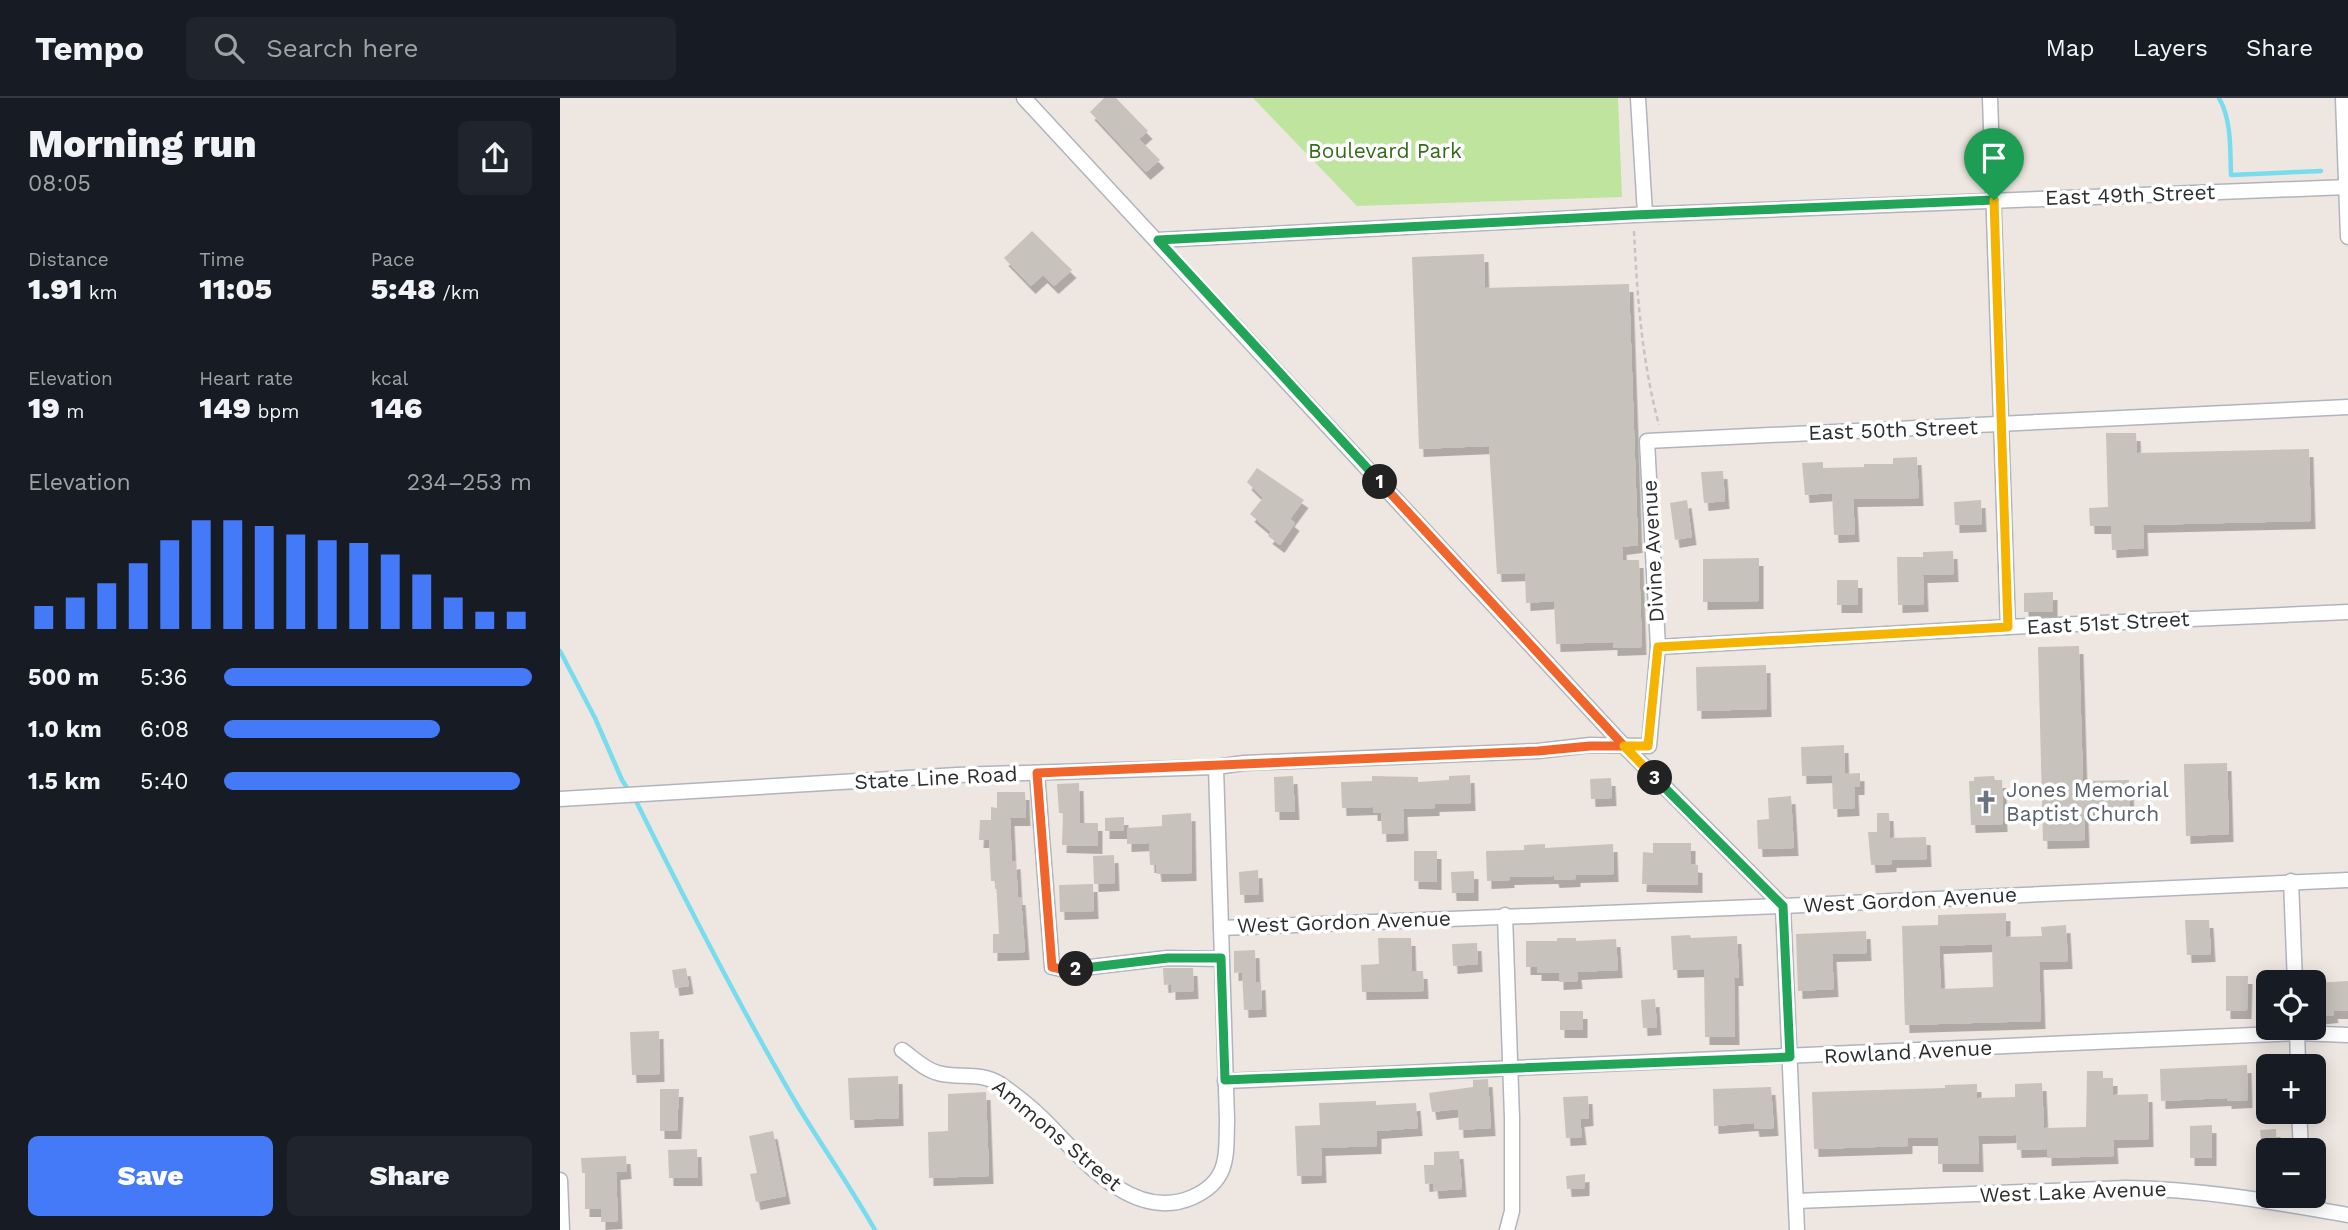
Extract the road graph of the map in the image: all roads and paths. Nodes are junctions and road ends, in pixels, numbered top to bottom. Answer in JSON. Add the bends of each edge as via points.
{"nodes":[{"id":1,"x":1024,"y":98,"type":"edge"},
{"id":2,"x":1638,"y":98,"type":"edge"},
{"id":3,"x":1990,"y":98,"type":"edge"},
{"id":4,"x":2343,"y":98,"type":"edge"},
{"id":5,"x":2347,"y":187,"type":"edge"},
{"id":6,"x":1994,"y":200,"type":"junction"},
{"id":7,"x":1639,"y":215,"type":"junction"},
{"id":8,"x":2348,"y":237,"type":"edge"},
{"id":9,"x":1158,"y":240,"type":"junction"},
{"id":10,"x":2348,"y":407,"type":"edge"},
{"id":11,"x":2000,"y":426,"type":"junction"},
{"id":12,"x":1667,"y":440,"type":"junction"},
{"id":13,"x":1647,"y":441,"type":"joint"},
{"id":14,"x":2348,"y":612,"type":"edge"},
{"id":15,"x":2008,"y":627,"type":"junction"},
{"id":16,"x":1658,"y":647,"type":"junction"},
{"id":17,"x":1624,"y":746,"type":"junction"},
{"id":18,"x":1648,"y":746,"type":"joint"},
{"id":19,"x":1216,"y":767,"type":"junction"},
{"id":20,"x":1037,"y":773,"type":"junction"},
{"id":21,"x":560,"y":799,"type":"edge"},
{"id":22,"x":2348,"y":880,"type":"edge"},
{"id":23,"x":2291,"y":881,"type":"junction"},
{"id":24,"x":1783,"y":906,"type":"junction"},
{"id":25,"x":1505,"y":915,"type":"junction"},
{"id":26,"x":1221,"y":928,"type":"junction"},
{"id":27,"x":1221,"y":958,"type":"junction"},
{"id":28,"x":2295,"y":970,"type":"edge"},
{"id":29,"x":2256,"y":1032,"type":"edge"},
{"id":30,"x":2326,"y":1033,"type":"edge"},
{"id":31,"x":2348,"y":1035,"type":"edge"},
{"id":32,"x":902,"y":1050,"type":"dead end"},
{"id":33,"x":1790,"y":1057,"type":"junction"},
{"id":34,"x":1511,"y":1069,"type":"junction"},
{"id":35,"x":1225,"y":1080,"type":"junction"},
{"id":36,"x":560,"y":1181,"type":"edge"},
{"id":37,"x":2256,"y":1197,"type":"edge"},
{"id":38,"x":1796,"y":1201,"type":"junction"},
{"id":39,"x":2326,"y":1208,"type":"edge"},
{"id":40,"x":2348,"y":1214,"type":"edge"},
{"id":41,"x":562,"y":1230,"type":"edge"},
{"id":42,"x":1507,"y":1230,"type":"edge"},
{"id":43,"x":1797,"y":1230,"type":"edge"}],
"edges":[{"from":1,"to":9,"type":"street"},
{"from":2,"to":7,"type":"street"},
{"from":3,"to":6,"type":"street"},
{"from":4,"to":5,"type":"street"},
{"from":5,"to":6,"type":"street","name":"East 49th Street"},
{"from":5,"to":8,"type":"street"},
{"from":6,"to":7,"type":"street","name":"East 49th Street"},
{"from":6,"to":11,"type":"street"},
{"from":7,"to":9,"type":"street","name":"East 49th Street"},
{"from":7,"to":12,"type":"path","via":[[1637,292],[1651,397]]},
{"from":9,"to":17,"type":"street"},
{"from":10,"to":11,"type":"street","name":"East 50th Street"},
{"from":11,"to":12,"type":"street","name":"East 50th Street"},
{"from":11,"to":15,"type":"street"},
{"from":12,"to":13,"type":"street","name":"East 50th Street"},
{"from":13,"to":16,"type":"street","name":"Divine Avenue"},
{"from":14,"to":15,"type":"street","name":"East 51st Street"},
{"from":15,"to":16,"type":"street","name":"East 51st Street"},
{"from":16,"to":18,"type":"street","name":"Divine Avenue"},
{"from":17,"to":18,"type":"street","name":"State Line Road"},
{"from":17,"to":19,"type":"street","name":"State Line Road"},
{"from":17,"to":24,"type":"street"},
{"from":19,"to":20,"type":"street","name":"State Line Road"},
{"from":19,"to":26,"type":"street","name":"Ammons Street"},
{"from":20,"to":21,"type":"street","name":"State Line Road"},
{"from":20,"to":27,"type":"street","via":[[1052,967],[1065,970],[1168,958]]},
{"from":22,"to":23,"type":"street","name":"West Gordon Avenue"},
{"from":23,"to":24,"type":"street","name":"West Gordon Avenue"},
{"from":23,"to":28,"type":"street"},
{"from":24,"to":25,"type":"street","name":"West Gordon Avenue"},
{"from":24,"to":33,"type":"street"},
{"from":25,"to":26,"type":"street","name":"West Gordon Avenue"},
{"from":25,"to":34,"type":"street"},
{"from":26,"to":27,"type":"street","name":"Ammons Street"},
{"from":27,"to":35,"type":"street","name":"Ammons Street"},
{"from":29,"to":33,"type":"street","name":"Rowland Avenue"},
{"from":30,"to":31,"type":"street","name":"Rowland Avenue"},
{"from":32,"to":35,"type":"street","name":"Ammons Street","via":[[940,1074],[988,1077],[1053,1129],[1089,1166],[1125,1193],[1145,1201],[1189,1199],[1220,1176],[1226,1160]]},
{"from":33,"to":34,"type":"street","name":"Rowland Avenue"},
{"from":33,"to":38,"type":"street"},
{"from":34,"to":35,"type":"street","name":"Rowland Avenue"},
{"from":34,"to":42,"type":"street","via":[[1512,1211]]},
{"from":36,"to":41,"type":"street"},
{"from":37,"to":38,"type":"street","name":"West Lake Avenue","via":[[2126,1188]]},
{"from":38,"to":43,"type":"street"},
{"from":39,"to":40,"type":"street","name":"West Lake Avenue"}]}
